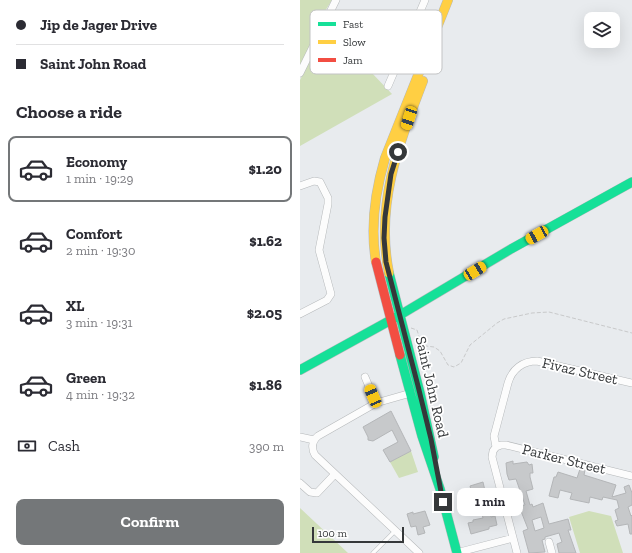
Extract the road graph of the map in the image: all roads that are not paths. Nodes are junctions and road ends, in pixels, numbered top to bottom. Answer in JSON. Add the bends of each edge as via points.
{"nodes":[{"id":1,"x":336,"y":0,"type":"edge"},
{"id":2,"x":425,"y":0,"type":"edge"},
{"id":3,"x":448,"y":0,"type":"edge"},
{"id":4,"x":455,"y":0,"type":"edge"},
{"id":5,"x":331,"y":10,"type":"edge"},
{"id":6,"x":421,"y":10,"type":"edge"},
{"id":7,"x":442,"y":15,"type":"edge"},
{"id":8,"x":442,"y":33,"type":"edge"},
{"id":9,"x":310,"y":53,"type":"edge"},
{"id":10,"x":300,"y":73,"type":"edge"},
{"id":11,"x":393,"y":74,"type":"edge"},
{"id":12,"x":418,"y":74,"type":"edge"},
{"id":13,"x":426,"y":74,"type":"edge"},
{"id":14,"x":388,"y":86,"type":"dead end"},
{"id":15,"x":632,"y":182,"type":"edge"},
{"id":16,"x":300,"y":186,"type":"edge"},
{"id":17,"x":300,"y":314,"type":"edge"},
{"id":18,"x":400,"y":315,"type":"junction"},
{"id":19,"x":391,"y":320,"type":"junction"},
{"id":20,"x":300,"y":370,"type":"edge"},
{"id":21,"x":365,"y":377,"type":"dead end"},
{"id":22,"x":632,"y":383,"type":"edge"},
{"id":23,"x":411,"y":393,"type":"junction"},
{"id":24,"x":376,"y":403,"type":"junction"},
{"id":25,"x":300,"y":437,"type":"edge"},
{"id":26,"x":314,"y":440,"type":"junction"},
{"id":27,"x":496,"y":447,"type":"junction"},
{"id":28,"x":335,"y":474,"type":"junction"},
{"id":29,"x":632,"y":476,"type":"edge"},
{"id":30,"x":300,"y":483,"type":"edge"},
{"id":31,"x":440,"y":489,"type":"junction"},
{"id":32,"x":395,"y":531,"type":"junction"},
{"id":33,"x":513,"y":538,"type":"junction"},
{"id":34,"x":549,"y":542,"type":"dead end"},
{"id":35,"x":373,"y":553,"type":"edge"},
{"id":36,"x":419,"y":553,"type":"edge"},
{"id":37,"x":456,"y":553,"type":"edge"},
{"id":38,"x":517,"y":553,"type":"edge"},
{"id":39,"x":552,"y":553,"type":"edge"}],
"edges":[{"from":1,"to":5,"type":"street"},
{"from":2,"to":6,"type":"street"},
{"from":3,"to":7,"type":"main road","name":"Saint John Road"},
{"from":4,"to":8,"type":"main road","name":"Saint John Road"},
{"from":9,"to":10,"type":"street"},
{"from":11,"to":14,"type":"street"},
{"from":12,"to":19,"type":"main road","name":"Saint John Road","via":[[385,158],[374,212],[373,242],[381,288]]},
{"from":13,"to":18,"type":"main road","name":"Saint John Road","via":[[396,158],[385,217],[385,253]]},
{"from":15,"to":18,"type":"main road","via":[[511,249]]},
{"from":16,"to":17,"type":"street","via":[[314,181],[320,182],[328,198],[319,250],[330,294],[327,300]]},
{"from":18,"to":19,"type":"main road"},
{"from":18,"to":31,"type":"main road","name":"Saint John Road","via":[[431,439]]},
{"from":19,"to":20,"type":"main road"},
{"from":19,"to":23,"type":"main road","name":"Saint John Road"},
{"from":21,"to":24,"type":"street"},
{"from":22,"to":27,"type":"street","name":"Fivaz Street","via":[[542,361],[524,363],[509,379],[494,436]]},
{"from":23,"to":24,"type":"street"},
{"from":23,"to":31,"type":"main road","name":"Saint John Road"},
{"from":24,"to":26,"type":"street"},
{"from":25,"to":26,"type":"street"},
{"from":26,"to":28,"type":"street","via":[[313,452]]},
{"from":27,"to":29,"type":"street","name":"Parker Street","via":[[506,445]]},
{"from":27,"to":33,"type":"street","name":"Fivaz Street","via":[[492,459]]},
{"from":28,"to":30,"type":"street","via":[[317,493],[310,492]]},
{"from":28,"to":32,"type":"street"},
{"from":31,"to":37,"type":"main road","name":"Saint John Road"},
{"from":32,"to":35,"type":"lane"},
{"from":32,"to":36,"type":"street"},
{"from":33,"to":37,"type":"street"},
{"from":33,"to":38,"type":"street","name":"Fivaz Street"},
{"from":34,"to":39,"type":"street"}]}
